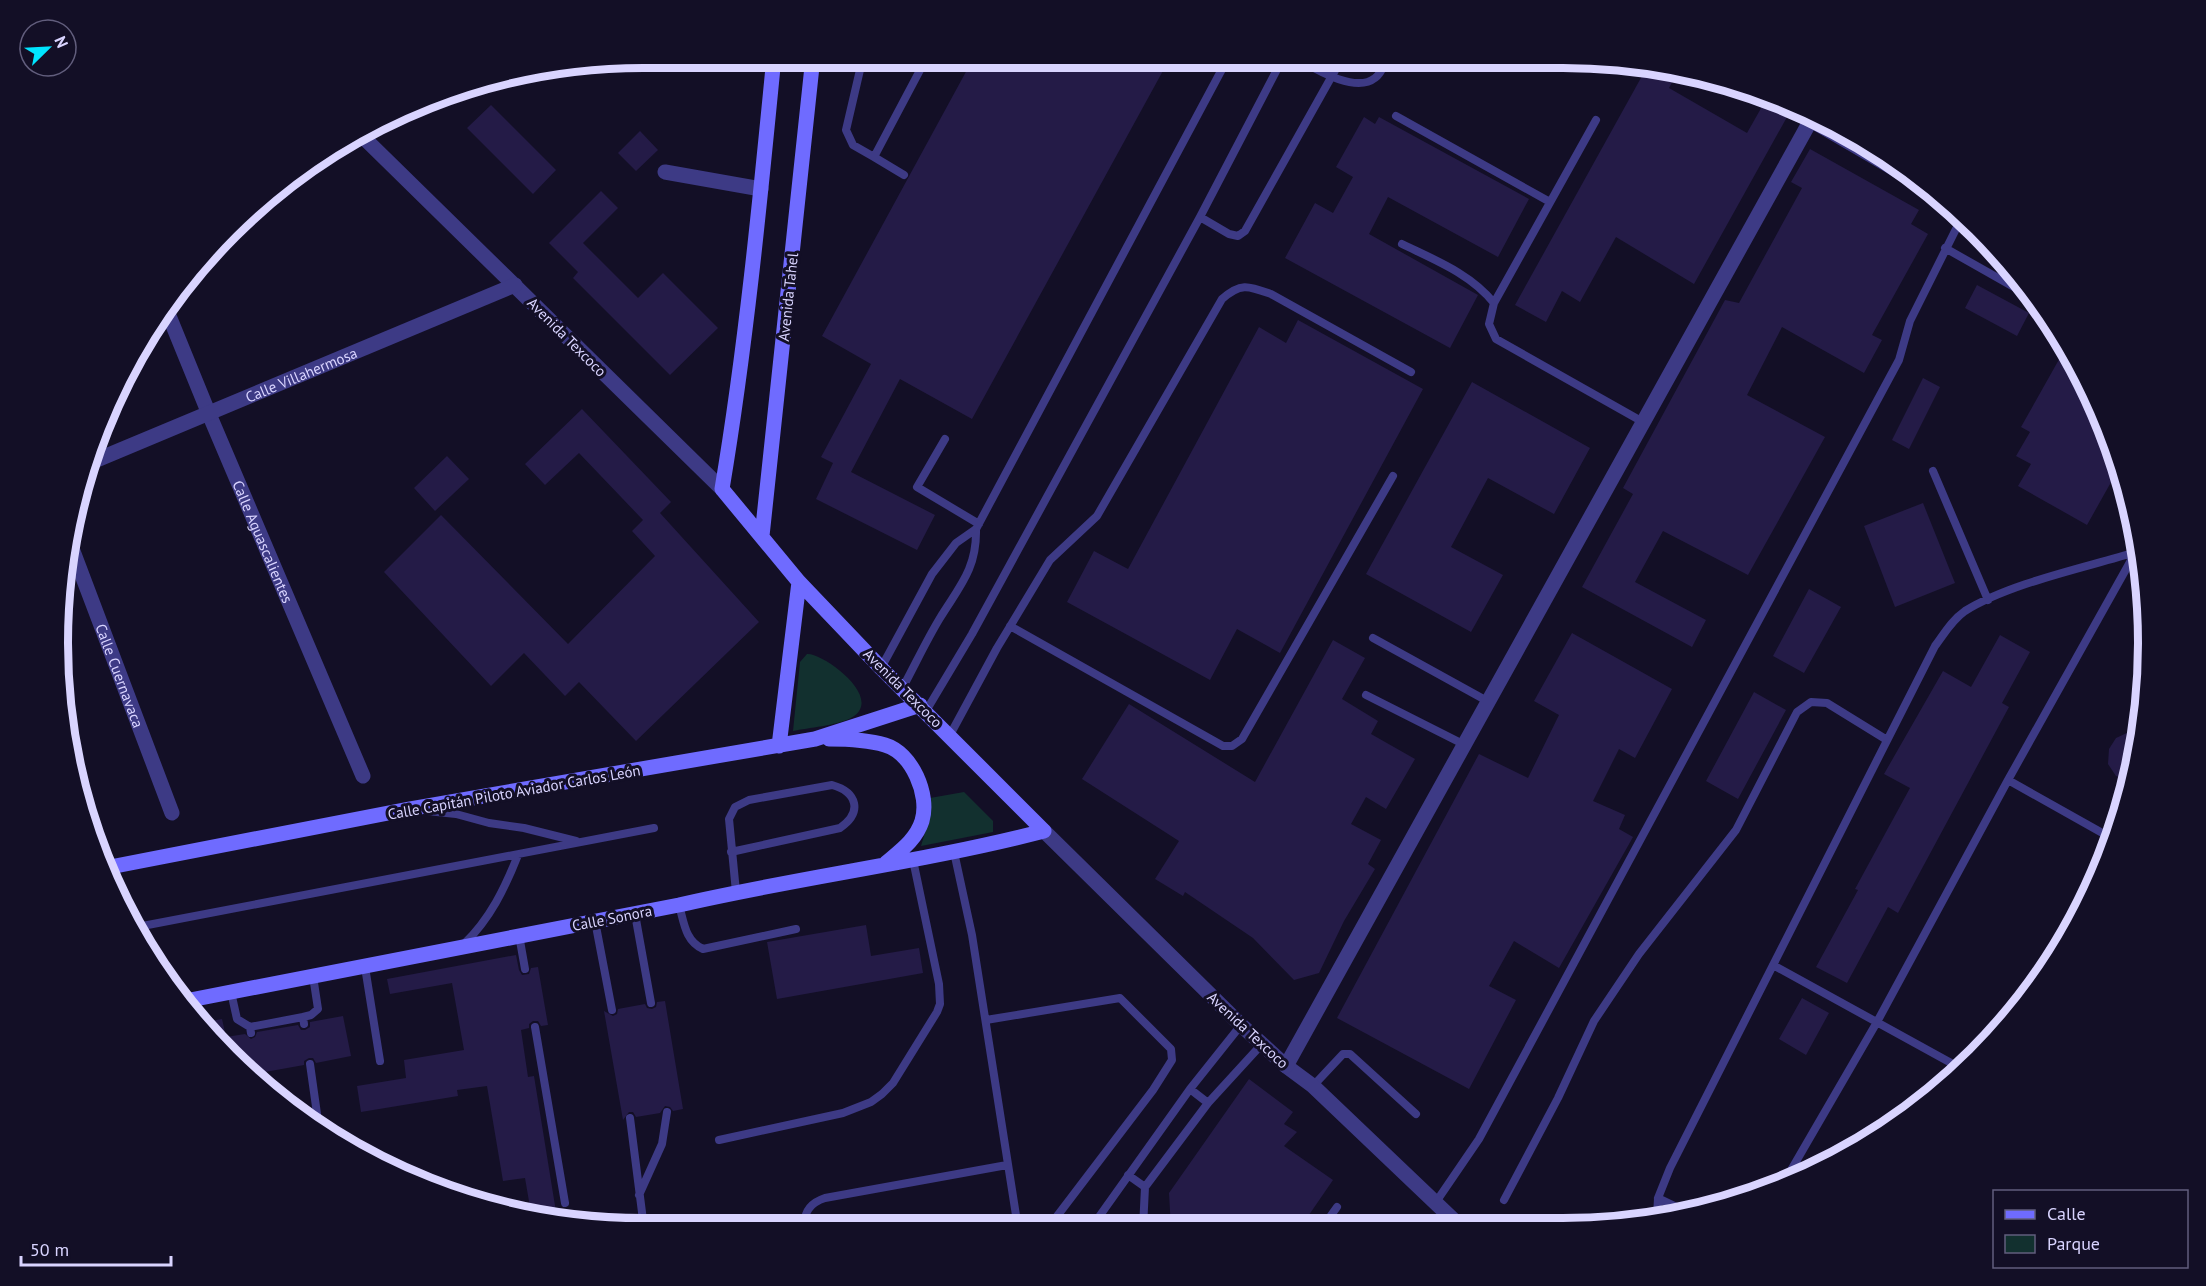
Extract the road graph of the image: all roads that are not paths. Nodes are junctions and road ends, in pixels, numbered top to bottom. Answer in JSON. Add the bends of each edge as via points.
{"nodes":[{"id":1,"x":773,"y":68,"type":"edge"},
{"id":2,"x":812,"y":68,"type":"edge"},
{"id":3,"x":860,"y":68,"type":"edge"},
{"id":4,"x":921,"y":68,"type":"edge"},
{"id":5,"x":1223,"y":68,"type":"edge"},
{"id":6,"x":1278,"y":68,"type":"edge"},
{"id":7,"x":1315,"y":68,"type":"edge"},
{"id":8,"x":1337,"y":68,"type":"edge"},
{"id":9,"x":1382,"y":68,"type":"edge"},
{"id":10,"x":1332,"y":77,"type":"junction"},
{"id":11,"x":1396,"y":116,"type":"dead end"},
{"id":12,"x":1596,"y":120,"type":"dead end"},
{"id":13,"x":1809,"y":123,"type":"edge"},
{"id":14,"x":1838,"y":138,"type":"edge"},
{"id":15,"x":365,"y":139,"type":"edge"},
{"id":16,"x":874,"y":157,"type":"junction"},
{"id":17,"x":1891,"y":170,"type":"edge"},
{"id":18,"x":664,"y":172,"type":"dead end"},
{"id":19,"x":904,"y":175,"type":"dead end"},
{"id":20,"x":761,"y":189,"type":"junction"},
{"id":21,"x":1550,"y":202,"type":"junction"},
{"id":22,"x":1200,"y":217,"type":"junction"},
{"id":23,"x":1956,"y":229,"type":"dead end"},
{"id":24,"x":1402,"y":244,"type":"dead end"},
{"id":25,"x":1945,"y":248,"type":"junction"},
{"id":26,"x":515,"y":285,"type":"junction"},
{"id":27,"x":2016,"y":288,"type":"edge"},
{"id":28,"x":1494,"y":303,"type":"junction"},
{"id":29,"x":169,"y":316,"type":"edge"},
{"id":30,"x":1412,"y":372,"type":"dead end"},
{"id":31,"x":209,"y":414,"type":"junction"},
{"id":32,"x":1643,"y":422,"type":"junction"},
{"id":33,"x":945,"y":439,"type":"dead end"},
{"id":34,"x":97,"y":460,"type":"edge"},
{"id":35,"x":1932,"y":471,"type":"dead end"},
{"id":36,"x":1393,"y":477,"type":"dead end"},
{"id":37,"x":722,"y":489,"type":"junction"},
{"id":38,"x":977,"y":526,"type":"junction"},
{"id":39,"x":762,"y":536,"type":"junction"},
{"id":40,"x":2131,"y":553,"type":"edge"},
{"id":41,"x":74,"y":555,"type":"edge"},
{"id":42,"x":2133,"y":562,"type":"edge"},
{"id":43,"x":799,"y":582,"type":"junction"},
{"id":44,"x":1988,"y":600,"type":"junction"},
{"id":45,"x":1010,"y":626,"type":"junction"},
{"id":46,"x":1373,"y":638,"type":"dead end"},
{"id":47,"x":881,"y":668,"type":"junction"},
{"id":48,"x":902,"y":689,"type":"junction"},
{"id":49,"x":1366,"y":695,"type":"dead end"},
{"id":50,"x":1489,"y":702,"type":"junction"},
{"id":51,"x":923,"y":708,"type":"junction"},
{"id":52,"x":950,"y":735,"type":"junction"},
{"id":53,"x":815,"y":739,"type":"junction"},
{"id":54,"x":1887,"y":740,"type":"junction"},
{"id":55,"x":1465,"y":745,"type":"junction"},
{"id":56,"x":779,"y":746,"type":"junction"},
{"id":57,"x":363,"y":776,"type":"dead end"},
{"id":58,"x":2008,"y":780,"type":"junction"},
{"id":59,"x":409,"y":809,"type":"junction"},
{"id":60,"x":172,"y":813,"type":"dead end"},
{"id":61,"x":654,"y":828,"type":"dead end"},
{"id":62,"x":1044,"y":831,"type":"junction"},
{"id":63,"x":2105,"y":835,"type":"edge"},
{"id":64,"x":579,"y":842,"type":"junction"},
{"id":65,"x":731,"y":852,"type":"junction"},
{"id":66,"x":954,"y":852,"type":"junction"},
{"id":67,"x":518,"y":855,"type":"junction"},
{"id":68,"x":913,"y":860,"type":"junction"},
{"id":69,"x":884,"y":865,"type":"junction"},
{"id":70,"x":113,"y":867,"type":"edge"},
{"id":71,"x":736,"y":892,"type":"junction"},
{"id":72,"x":679,"y":905,"type":"junction"},
{"id":73,"x":635,"y":914,"type":"junction"},
{"id":74,"x":595,"y":921,"type":"junction"},
{"id":75,"x":142,"y":926,"type":"edge"},
{"id":76,"x":796,"y":929,"type":"dead end"},
{"id":77,"x":519,"y":935,"type":"junction"},
{"id":78,"x":462,"y":947,"type":"junction"},
{"id":79,"x":1773,"y":965,"type":"junction"},
{"id":80,"x":365,"y":967,"type":"junction"},
{"id":81,"x":525,"y":969,"type":"dead end"},
{"id":82,"x":313,"y":976,"type":"junction"},
{"id":83,"x":231,"y":992,"type":"junction"},
{"id":84,"x":192,"y":1000,"type":"edge"},
{"id":85,"x":651,"y":1003,"type":"dead end"},
{"id":86,"x":612,"y":1010,"type":"dead end"},
{"id":87,"x":986,"y":1020,"type":"junction"},
{"id":88,"x":1877,"y":1022,"type":"junction"},
{"id":89,"x":1241,"y":1025,"type":"junction"},
{"id":90,"x":535,"y":1027,"type":"dead end"},
{"id":91,"x":1262,"y":1044,"type":"junction"},
{"id":92,"x":380,"y":1061,"type":"dead end"},
{"id":93,"x":310,"y":1064,"type":"dead end"},
{"id":94,"x":1954,"y":1065,"type":"edge"},
{"id":95,"x":1286,"y":1066,"type":"junction"},
{"id":96,"x":1312,"y":1086,"type":"junction"},
{"id":97,"x":1190,"y":1089,"type":"junction"},
{"id":98,"x":1208,"y":1103,"type":"junction"},
{"id":99,"x":667,"y":1112,"type":"dead end"},
{"id":100,"x":1416,"y":1114,"type":"dead end"},
{"id":101,"x":316,"y":1117,"type":"edge"},
{"id":102,"x":630,"y":1118,"type":"dead end"},
{"id":103,"x":719,"y":1140,"type":"dead end"},
{"id":104,"x":1007,"y":1165,"type":"junction"},
{"id":105,"x":1790,"y":1172,"type":"edge"},
{"id":106,"x":1128,"y":1175,"type":"junction"},
{"id":107,"x":1145,"y":1187,"type":"junction"},
{"id":108,"x":639,"y":1196,"type":"junction"},
{"id":109,"x":1658,"y":1198,"type":"junction"},
{"id":110,"x":1504,"y":1200,"type":"dead end"},
{"id":111,"x":1436,"y":1202,"type":"junction"},
{"id":112,"x":565,"y":1203,"type":"dead end"},
{"id":113,"x":1337,"y":1207,"type":"dead end"},
{"id":114,"x":1676,"y":1207,"type":"edge"},
{"id":115,"x":1657,"y":1210,"type":"edge"},
{"id":116,"x":642,"y":1218,"type":"edge"},
{"id":117,"x":807,"y":1218,"type":"edge"},
{"id":118,"x":1016,"y":1218,"type":"edge"},
{"id":119,"x":1056,"y":1218,"type":"edge"},
{"id":120,"x":1098,"y":1218,"type":"edge"},
{"id":121,"x":1143,"y":1218,"type":"edge"},
{"id":122,"x":1329,"y":1218,"type":"edge"},
{"id":123,"x":1452,"y":1218,"type":"edge"}],
"edges":[{"from":1,"to":20,"type":"street"},
{"from":2,"to":39,"type":"street","name":"Avenida Tahel"},
{"from":3,"to":16,"type":"lane","via":[[846,130],[853,145]]},
{"from":4,"to":16,"type":"lane"},
{"from":5,"to":38,"type":"lane"},
{"from":6,"to":22,"type":"lane"},
{"from":7,"to":10,"type":"lane"},
{"from":8,"to":10,"type":"lane"},
{"from":9,"to":10,"type":"lane","via":[[1376,78],[1365,83]]},
{"from":10,"to":22,"type":"lane","via":[[1245,231],[1238,236],[1229,234]]},
{"from":11,"to":21,"type":"lane"},
{"from":12,"to":21,"type":"lane"},
{"from":13,"to":32,"type":"street"},
{"from":14,"to":17,"type":"lane"},
{"from":15,"to":26,"type":"street","name":"Avenida Texcoco"},
{"from":16,"to":19,"type":"lane"},
{"from":18,"to":20,"type":"street"},
{"from":20,"to":37,"type":"street"},
{"from":21,"to":28,"type":"lane"},
{"from":22,"to":51,"type":"lane","via":[[972,634]]},
{"from":23,"to":25,"type":"lane"},
{"from":24,"to":28,"type":"lane","via":[[1468,278]]},
{"from":25,"to":27,"type":"lane"},
{"from":25,"to":111,"type":"lane","via":[[1910,321],[1899,360],[1479,1138]]},
{"from":26,"to":31,"type":"street","name":"Calle Villahermosa"},
{"from":26,"to":37,"type":"street","name":"Avenida Texcoco"},
{"from":28,"to":32,"type":"lane","via":[[1489,324],[1496,339]]},
{"from":29,"to":31,"type":"street","name":"Calle Aguascalientes"},
{"from":30,"to":45,"type":"lane","via":[[1271,294],[1251,286],[1232,290],[1222,299],[1097,516],[1050,560]]},
{"from":31,"to":34,"type":"street","name":"Calle Villahermosa"},
{"from":31,"to":57,"type":"street","name":"Calle Aguascalientes"},
{"from":32,"to":50,"type":"street"},
{"from":33,"to":38,"type":"lane","via":[[917,486]]},
{"from":35,"to":44,"type":"lane"},
{"from":36,"to":45,"type":"lane","via":[[1242,739],[1232,747],[1223,746]]},
{"from":37,"to":39,"type":"street","name":"Avenida Texcoco"},
{"from":38,"to":47,"type":"lane","via":[[956,543],[932,574]]},
{"from":38,"to":48,"type":"lane","via":[[976,548],[967,574]]},
{"from":39,"to":43,"type":"street","name":"Avenida Texcoco"},
{"from":40,"to":44,"type":"lane"},
{"from":41,"to":60,"type":"street","name":"Calle Cuernavaca"},
{"from":42,"to":58,"type":"lane"},
{"from":43,"to":47,"type":"street","name":"Avenida Texcoco"},
{"from":43,"to":56,"type":"street"},
{"from":44,"to":54,"type":"lane","via":[[1964,612],[1949,626]]},
{"from":45,"to":52,"type":"lane"},
{"from":46,"to":50,"type":"lane"},
{"from":47,"to":48,"type":"street","name":"Avenida Texcoco"},
{"from":48,"to":51,"type":"street","name":"Avenida Texcoco"},
{"from":49,"to":55,"type":"lane"},
{"from":50,"to":55,"type":"street"},
{"from":51,"to":52,"type":"street","name":"Avenida Texcoco"},
{"from":51,"to":53,"type":"street","name":"Calle Capitán Piloto Aviador Carlos León"},
{"from":52,"to":62,"type":"street","name":"Avenida Texcoco"},
{"from":53,"to":56,"type":"street","name":"Calle Capitán Piloto Aviador Carlos León"},
{"from":53,"to":69,"type":"street","via":[[885,745],[911,765],[920,784],[922,820],[907,846]]},
{"from":54,"to":79,"type":"lane"},
{"from":54,"to":110,"type":"lane","via":[[1827,703],[1811,702],[1797,712],[1736,830],[1639,954],[1594,1021]]},
{"from":55,"to":95,"type":"street"},
{"from":56,"to":59,"type":"street","name":"Calle Capitán Piloto Aviador Carlos León"},
{"from":58,"to":63,"type":"lane"},
{"from":58,"to":88,"type":"lane"},
{"from":59,"to":64,"type":"lane","via":[[456,813]]},
{"from":59,"to":70,"type":"street","name":"Calle Capitán Piloto Aviador Carlos León"},
{"from":61,"to":64,"type":"lane"},
{"from":62,"to":66,"type":"street","name":"Calle Sonora"},
{"from":62,"to":89,"type":"street","name":"Avenida Texcoco"},
{"from":64,"to":67,"type":"lane"},
{"from":65,"to":65,"type":"lane","via":[[840,828],[854,814],[850,794],[832,785],[740,803],[729,819]]},
{"from":65,"to":71,"type":"lane"},
{"from":66,"to":68,"type":"street","name":"Calle Sonora"},
{"from":66,"to":87,"type":"lane"},
{"from":67,"to":75,"type":"lane"},
{"from":67,"to":78,"type":"lane","via":[[505,888],[478,931]]},
{"from":68,"to":69,"type":"street","name":"Calle Sonora"},
{"from":68,"to":103,"type":"lane","via":[[940,1004],[893,1083],[871,1102],[843,1113]]},
{"from":69,"to":71,"type":"street","name":"Calle Sonora"},
{"from":71,"to":72,"type":"street","name":"Calle Sonora"},
{"from":72,"to":73,"type":"street","name":"Calle Sonora"},
{"from":72,"to":76,"type":"lane","via":[[688,936],[703,949]]},
{"from":73,"to":74,"type":"street","name":"Calle Sonora"},
{"from":73,"to":85,"type":"lane"},
{"from":74,"to":77,"type":"street","name":"Calle Sonora"},
{"from":74,"to":86,"type":"lane"},
{"from":77,"to":78,"type":"street","name":"Calle Sonora"},
{"from":77,"to":81,"type":"lane"},
{"from":78,"to":80,"type":"street","name":"Calle Sonora"},
{"from":79,"to":88,"type":"lane"},
{"from":79,"to":109,"type":"lane"},
{"from":80,"to":82,"type":"street","name":"Calle Sonora"},
{"from":80,"to":92,"type":"lane"},
{"from":82,"to":83,"type":"street","name":"Calle Sonora"},
{"from":82,"to":83,"type":"lane","via":[[318,1009],[304,1020],[250,1030],[237,1020]]},
{"from":83,"to":84,"type":"street","name":"Calle Sonora"},
{"from":87,"to":104,"type":"lane"},
{"from":87,"to":119,"type":"lane","via":[[1120,998],[1171,1048],[1172,1060],[1153,1090]]},
{"from":88,"to":94,"type":"lane"},
{"from":88,"to":105,"type":"lane"},
{"from":89,"to":91,"type":"street","name":"Avenida Texcoco"},
{"from":89,"to":97,"type":"lane"},
{"from":90,"to":112,"type":"lane"},
{"from":91,"to":95,"type":"street","name":"Avenida Texcoco"},
{"from":91,"to":98,"type":"lane"},
{"from":93,"to":101,"type":"lane"},
{"from":95,"to":96,"type":"street","name":"Avenida Texcoco"},
{"from":96,"to":100,"type":"lane","via":[[1343,1054],[1350,1054]]},
{"from":96,"to":111,"type":"street","name":"Avenida Texcoco"},
{"from":97,"to":98,"type":"lane"},
{"from":97,"to":106,"type":"lane"},
{"from":98,"to":107,"type":"lane"},
{"from":99,"to":108,"type":"lane","via":[[662,1144]]},
{"from":102,"to":108,"type":"lane"},
{"from":104,"to":117,"type":"lane","via":[[825,1198],[810,1205]]},
{"from":104,"to":118,"type":"lane"},
{"from":106,"to":107,"type":"lane"},
{"from":106,"to":120,"type":"lane"},
{"from":107,"to":121,"type":"lane"},
{"from":108,"to":116,"type":"lane"},
{"from":109,"to":114,"type":"lane"},
{"from":109,"to":115,"type":"lane"},
{"from":111,"to":123,"type":"street","name":"Avenida Texcoco"},
{"from":113,"to":122,"type":"lane"}]}
